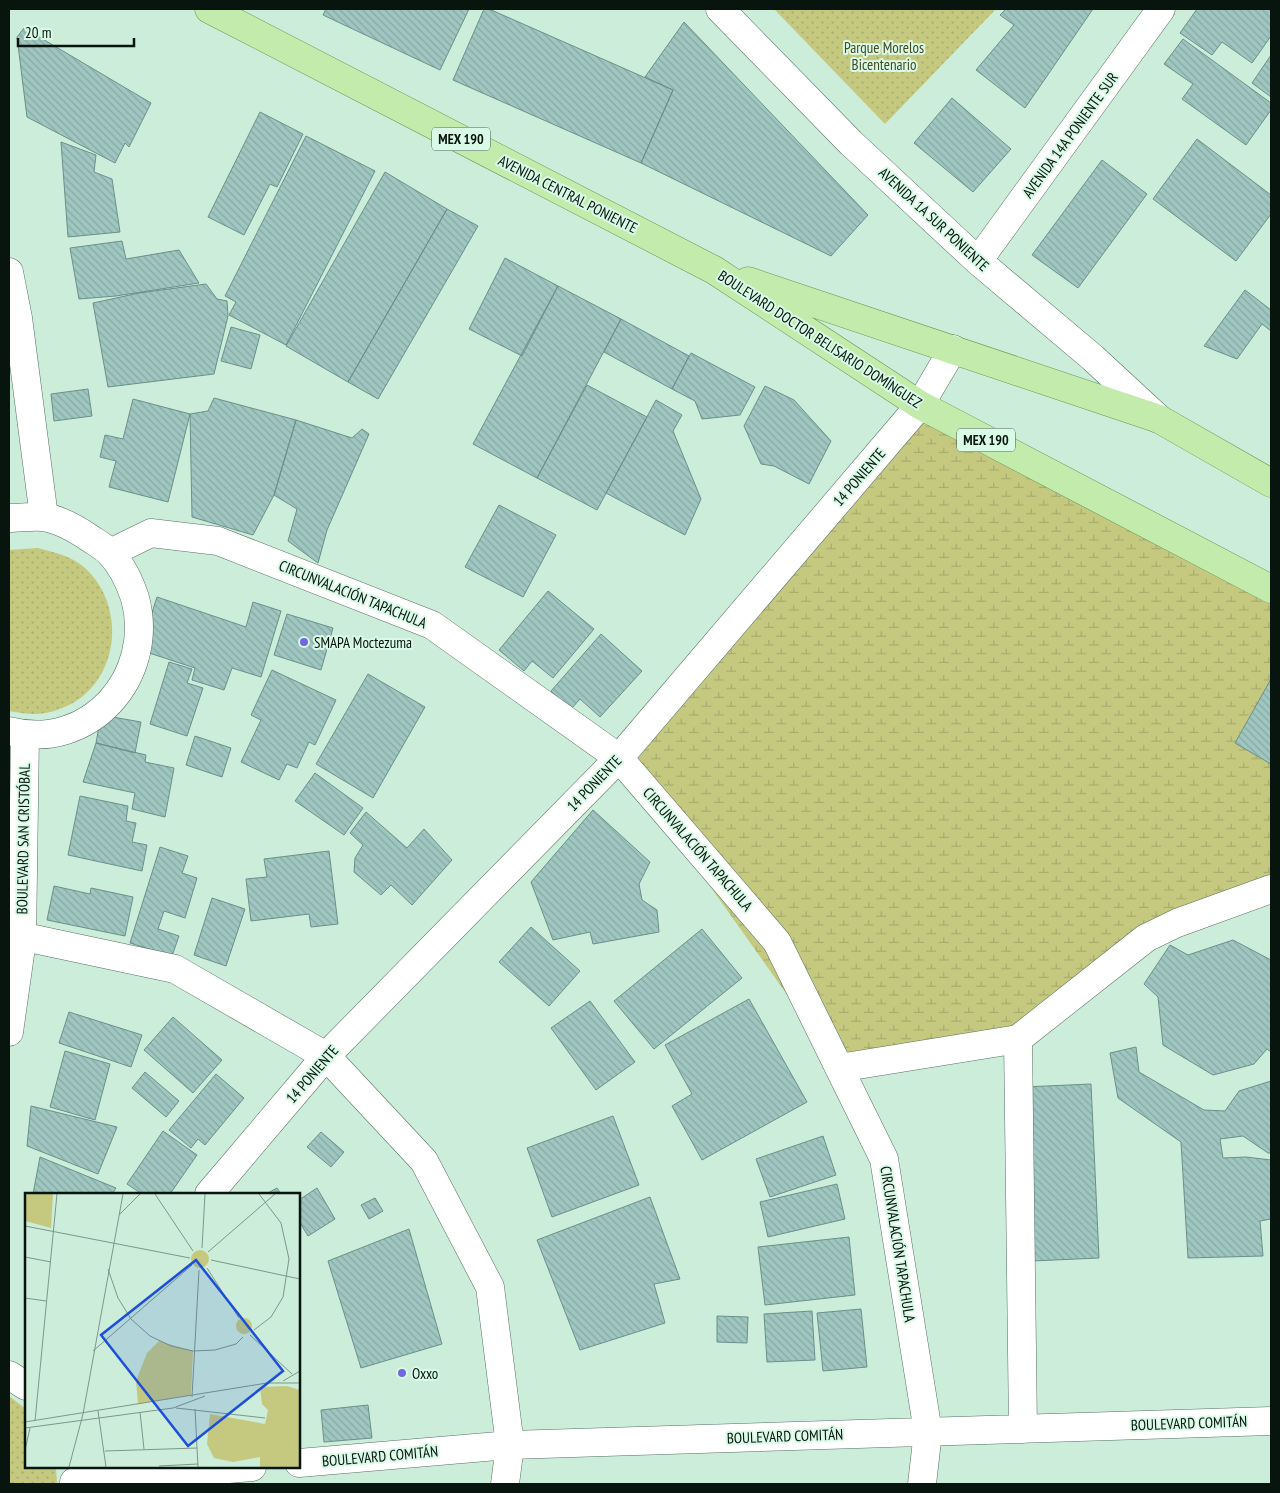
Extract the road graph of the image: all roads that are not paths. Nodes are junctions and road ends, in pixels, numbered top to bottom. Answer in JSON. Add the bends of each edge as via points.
{"nodes":[{"id":1,"x":209,"y":9,"type":"edge"},
{"id":2,"x":720,"y":9,"type":"edge"},
{"id":3,"x":1161,"y":9,"type":"edge"},
{"id":4,"x":978,"y":261,"type":"junction"},
{"id":5,"x":714,"y":270,"type":"junction"},
{"id":6,"x":9,"y":272,"type":"edge"},
{"id":7,"x":953,"y":349,"type":"junction"},
{"id":8,"x":920,"y":405,"type":"junction"},
{"id":9,"x":1159,"y":419,"type":"junction"},
{"id":10,"x":1271,"y":483,"type":"edge"},
{"id":11,"x":44,"y":517,"type":"junction"},
{"id":12,"x":9,"y":518,"type":"edge"},
{"id":13,"x":110,"y":553,"type":"junction"},
{"id":14,"x":1271,"y":589,"type":"edge"},
{"id":15,"x":17,"y":733,"type":"edge"},
{"id":16,"x":619,"y":758,"type":"junction"},
{"id":17,"x":1271,"y":889,"type":"edge"},
{"id":18,"x":15,"y":940,"type":"edge"},
{"id":19,"x":9,"y":1032,"type":"edge"},
{"id":20,"x":1018,"y":1039,"type":"junction"},
{"id":21,"x":326,"y":1056,"type":"junction"},
{"id":22,"x":839,"y":1068,"type":"junction"},
{"id":23,"x":210,"y":1193,"type":"edge"},
{"id":24,"x":9,"y":1376,"type":"edge"},
{"id":25,"x":25,"y":1385,"type":"edge"},
{"id":26,"x":1271,"y":1421,"type":"edge"},
{"id":27,"x":1023,"y":1429,"type":"junction"},
{"id":28,"x":928,"y":1432,"type":"junction"},
{"id":29,"x":510,"y":1445,"type":"junction"},
{"id":30,"x":300,"y":1463,"type":"edge"},
{"id":31,"x":236,"y":1468,"type":"edge"},
{"id":32,"x":73,"y":1478,"type":"edge"},
{"id":33,"x":505,"y":1484,"type":"edge"},
{"id":34,"x":922,"y":1484,"type":"edge"}],
"edges":[{"from":1,"to":5,"type":"main road","name":"AVENIDA CENTRAL PONIENTE","number":"MEX 190"},
{"from":2,"to":4,"type":"street","name":"AVENIDA 1A SUR PONIENTE","via":[[851,143]]},
{"from":3,"to":4,"type":"street","name":"AVENIDA 14A PONIENTE SUR"},
{"from":4,"to":9,"type":"street","name":"AVENIDA 1A SUR PONIENTE","via":[[1093,358]]},
{"from":5,"to":7,"type":"main road","name":"BOULEVARD DOCTOR BELISARIO DOMÍNGUEZ","number":"MEX 190"},
{"from":5,"to":8,"type":"main road","name":"BOULEVARD DOCTOR BELISARIO DOMÍNGUEZ","number":"MEX 190"},
{"from":6,"to":11,"type":"street"},
{"from":7,"to":8,"type":"street","name":"14 PONIENTE"},
{"from":7,"to":9,"type":"main road","name":"BOULEVARD DOCTOR BELISARIO DOMÍNGUEZ","number":"MEX 190"},
{"from":8,"to":14,"type":"main road","name":"BOULEVARD DOCTOR BELISARIO DOMÍNGUEZ","number":"MEX 190"},
{"from":8,"to":16,"type":"street","name":"14 PONIENTE"},
{"from":9,"to":10,"type":"main road","name":"BOULEVARD DOCTOR BELISARIO DOMÍNGUEZ","number":"MEX 190"},
{"from":11,"to":12,"type":"street"},
{"from":11,"to":13,"type":"street","via":[[79,531]]},
{"from":13,"to":15,"type":"street","via":[[131,584],[140,619],[137,656],[121,690],[95,716],[62,732]]},
{"from":13,"to":16,"type":"street","name":"CIRCUNVALACIÓN TAPACHULA","via":[[151,533],[218,541],[432,625]]},
{"from":15,"to":18,"type":"street","name":"BOULEVARD SAN CRISTÓBAL"},
{"from":16,"to":21,"type":"street","name":"14 PONIENTE"},
{"from":16,"to":22,"type":"street","name":"CIRCUNVALACIÓN TAPACHULA","via":[[777,942]]},
{"from":17,"to":20,"type":"street","via":[[1146,938]]},
{"from":18,"to":19,"type":"street","name":"BOULEVARD SAN CRISTÓBAL"},
{"from":18,"to":21,"type":"street","via":[[34,940],[175,969]]},
{"from":20,"to":22,"type":"street"},
{"from":20,"to":27,"type":"street"},
{"from":21,"to":23,"type":"street","name":"14 PONIENTE"},
{"from":21,"to":29,"type":"street","via":[[424,1161],[490,1287]]},
{"from":22,"to":28,"type":"street","name":"CIRCUNVALACIÓN TAPACHULA","via":[[884,1159]]},
{"from":24,"to":25,"type":"street"},
{"from":26,"to":27,"type":"street","name":"BOULEVARD COMITÁN"},
{"from":27,"to":28,"type":"street","name":"BOULEVARD COMITÁN"},
{"from":28,"to":29,"type":"street","name":"BOULEVARD COMITÁN"},
{"from":28,"to":34,"type":"street","name":"CIRCUNVALACIÓN TAPACHULA"},
{"from":29,"to":30,"type":"street","name":"BOULEVARD COMITÁN"},
{"from":29,"to":33,"type":"street"},
{"from":31,"to":32,"type":"street"}]}
